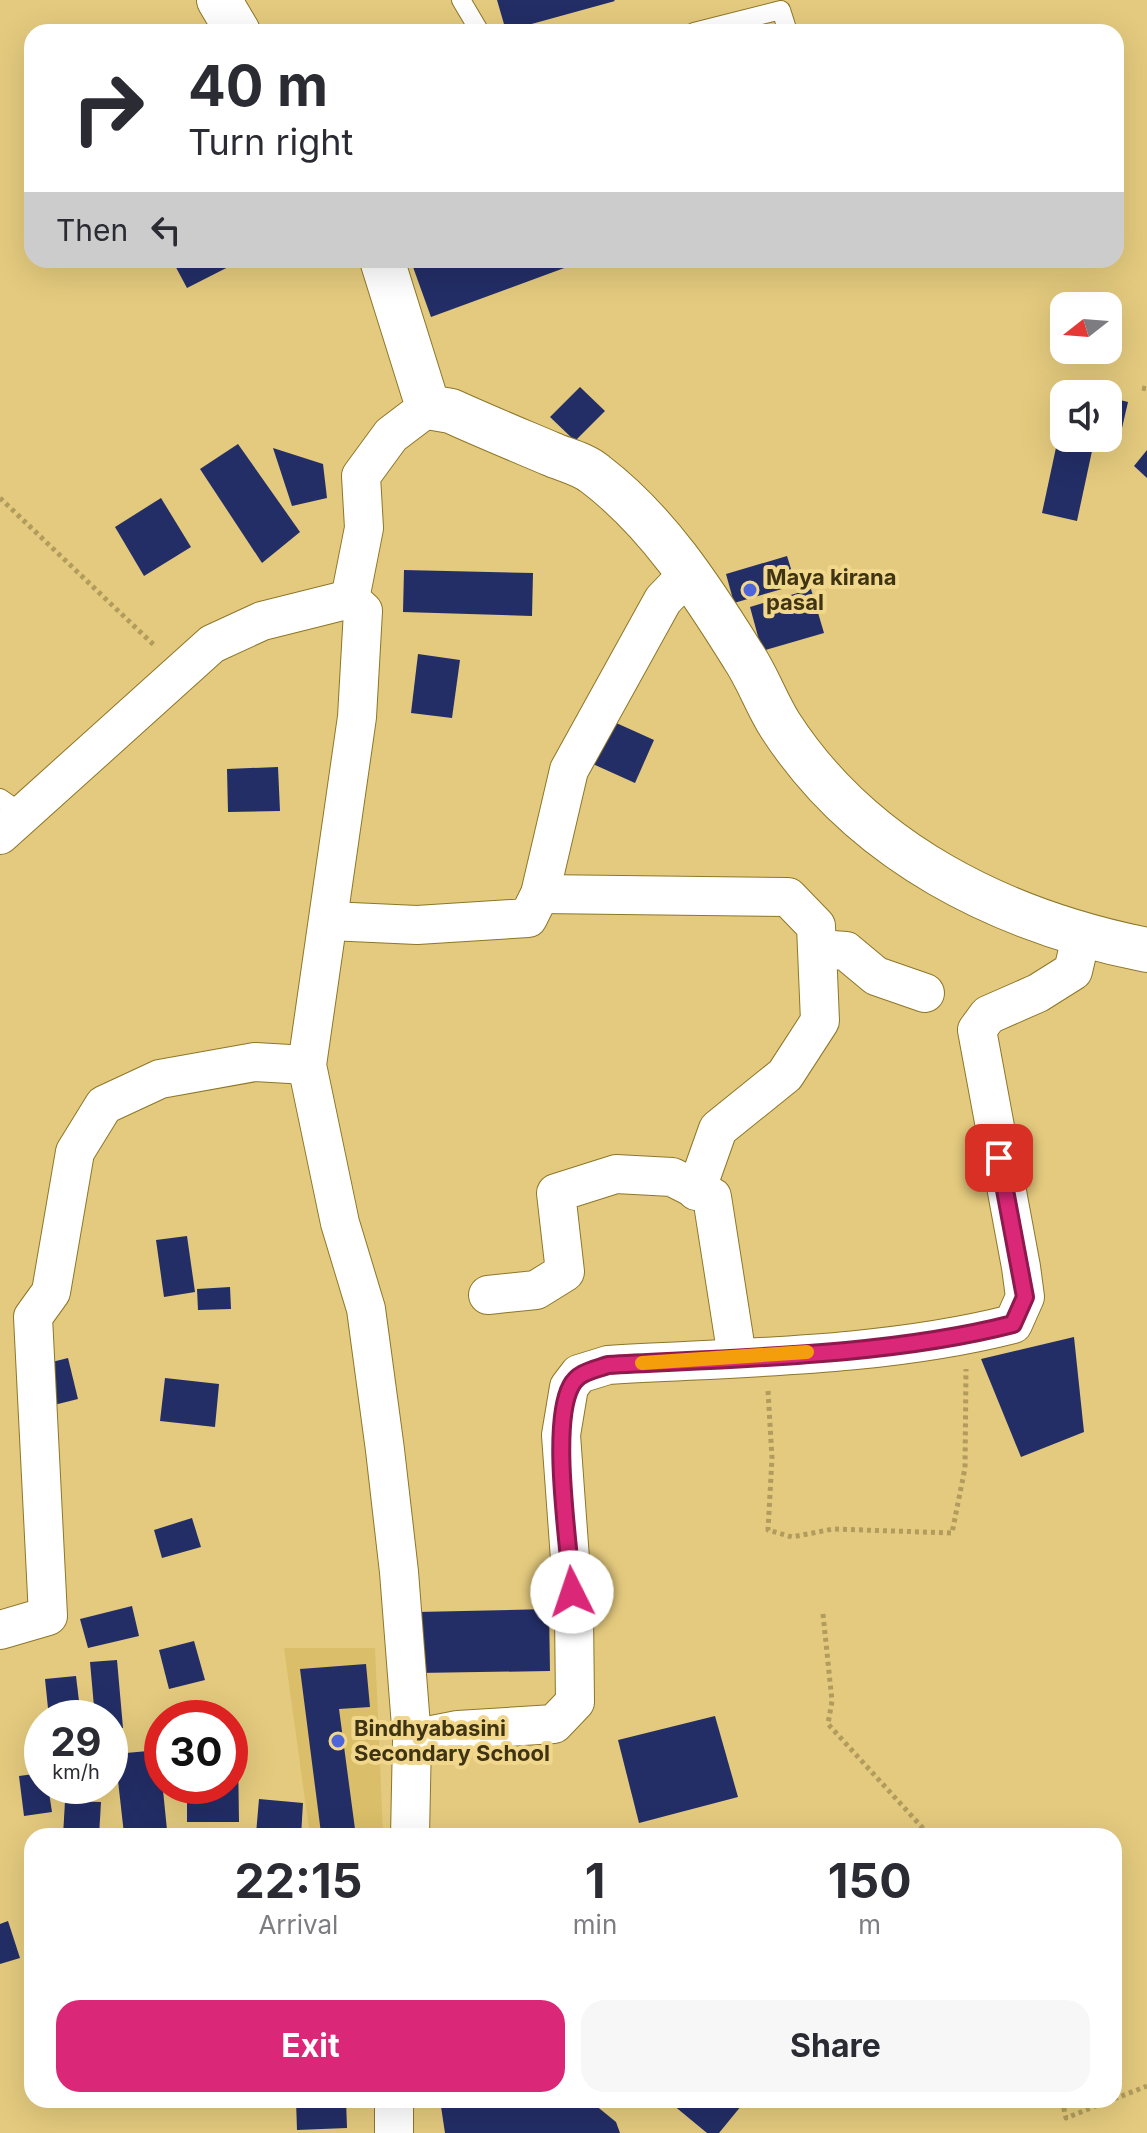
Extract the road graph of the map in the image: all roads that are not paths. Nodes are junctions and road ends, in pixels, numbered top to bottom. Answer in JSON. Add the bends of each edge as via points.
{"nodes":[{"id":1,"x":219,"y":0,"type":"edge"},
{"id":2,"x":461,"y":0,"type":"edge"},
{"id":3,"x":233,"y":24,"type":"edge"},
{"id":4,"x":475,"y":24,"type":"edge"},
{"id":5,"x":726,"y":24,"type":"edge"},
{"id":6,"x":785,"y":24,"type":"edge"},
{"id":7,"x":385,"y":268,"type":"edge"},
{"id":8,"x":428,"y":407,"type":"junction"},
{"id":9,"x":687,"y":575,"type":"junction"},
{"id":10,"x":350,"y":599,"type":"junction"},
{"id":11,"x":8,"y":816,"type":"edge"},
{"id":12,"x":540,"y":894,"type":"junction"},
{"id":13,"x":329,"y":921,"type":"junction"},
{"id":14,"x":1081,"y":937,"type":"junction"},
{"id":15,"x":818,"y":949,"type":"junction"},
{"id":16,"x":1147,"y":950,"type":"edge"},
{"id":17,"x":925,"y":993,"type":"dead end"},
{"id":18,"x":307,"y":1065,"type":"junction"},
{"id":19,"x":696,"y":1191,"type":"junction"},
{"id":20,"x":488,"y":1295,"type":"dead end"},
{"id":21,"x":752,"y":1356,"type":"junction"},
{"id":22,"x":0,"y":1630,"type":"edge"},
{"id":23,"x":412,"y":1739,"type":"junction"},
{"id":24,"x":410,"y":1828,"type":"edge"},
{"id":25,"x":394,"y":2108,"type":"edge"},
{"id":26,"x":394,"y":2133,"type":"edge"}],
"edges":[{"from":1,"to":3,"type":"street"},
{"from":2,"to":4,"type":"lane"},
{"from":5,"to":6,"type":"lane","via":[[781,10]]},
{"from":7,"to":8,"type":"street"},
{"from":8,"to":9,"type":"street","via":[[451,411],[593,471],[650,522]]},
{"from":8,"to":10,"type":"street","via":[[391,435],[361,476],[364,528]]},
{"from":9,"to":12,"type":"street","via":[[663,600],[569,770]]},
{"from":9,"to":14,"type":"street","via":[[745,657],[780,725],[827,786],[873,829],[986,900]]},
{"from":10,"to":11,"type":"street","via":[[262,621],[212,644]]},
{"from":10,"to":13,"type":"street","via":[[363,611],[363,650]]},
{"from":12,"to":13,"type":"street","via":[[528,918],[417,925]]},
{"from":12,"to":15,"type":"street","via":[[788,897],[816,926]]},
{"from":13,"to":18,"type":"street"},
{"from":14,"to":16,"type":"street"},
{"from":14,"to":21,"type":"street","via":[[1073,971],[988,1015],[977,1030],[1025,1297],[1013,1324],[965,1336]]},
{"from":15,"to":17,"type":"street","via":[[846,951],[876,976]]},
{"from":15,"to":19,"type":"street","via":[[820,1021],[785,1075],[718,1129]]},
{"from":18,"to":22,"type":"street","via":[[255,1062],[160,1079],[104,1105],[75,1152],[51,1292],[33,1317],[48,1616]]},
{"from":18,"to":23,"type":"street","via":[[340,1223],[366,1309],[399,1572]]},
{"from":19,"to":20,"type":"street","via":[[672,1177],[616,1174],[556,1193],[565,1272],[536,1290]]},
{"from":19,"to":21,"type":"street","via":[[712,1197]]},
{"from":21,"to":23,"type":"street","via":[[608,1365],[579,1374],[569,1387],[561,1435],[575,1702],[554,1724],[458,1730]]},
{"from":23,"to":24,"type":"street"},
{"from":25,"to":26,"type":"street"}]}
